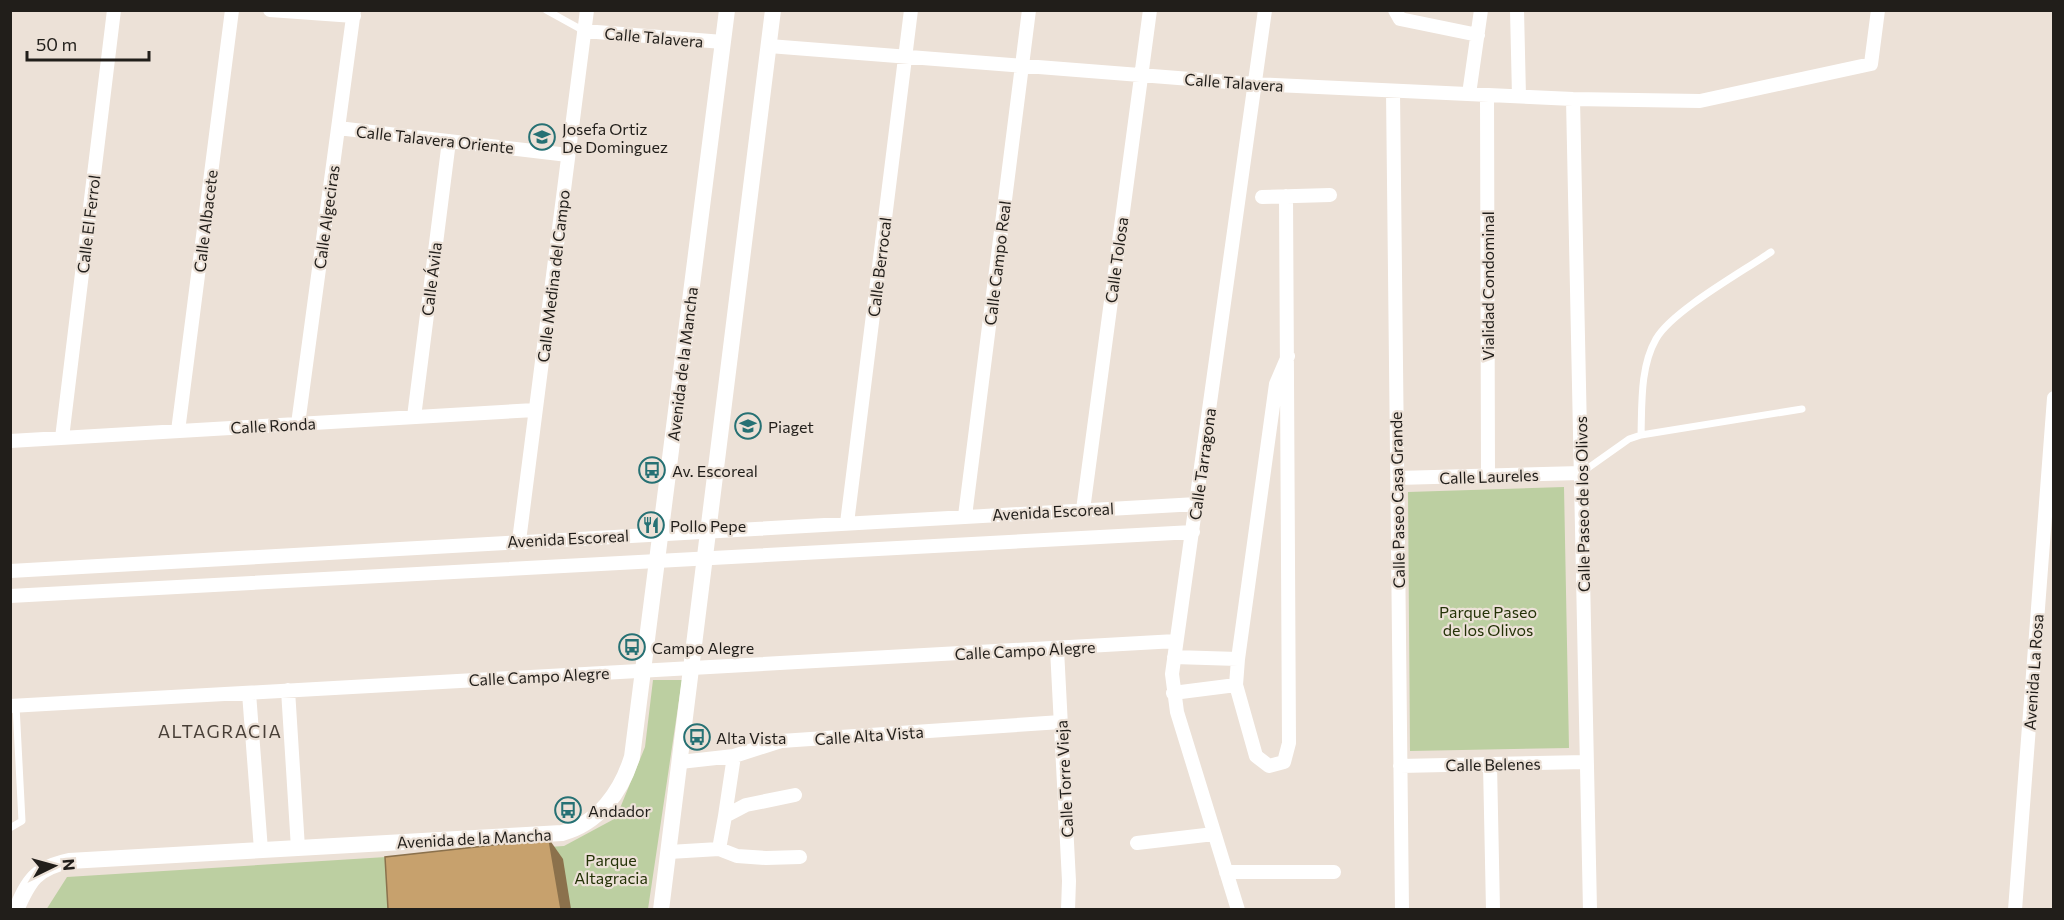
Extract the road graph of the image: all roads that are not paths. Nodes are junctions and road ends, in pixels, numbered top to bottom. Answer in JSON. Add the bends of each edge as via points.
{"nodes":[{"id":1,"x":114,"y":10,"type":"edge"},
{"id":2,"x":232,"y":10,"type":"edge"},
{"id":3,"x":270,"y":10,"type":"edge"},
{"id":4,"x":546,"y":10,"type":"edge"},
{"id":5,"x":587,"y":10,"type":"edge"},
{"id":6,"x":727,"y":10,"type":"edge"},
{"id":7,"x":773,"y":10,"type":"edge"},
{"id":8,"x":911,"y":10,"type":"edge"},
{"id":9,"x":1029,"y":10,"type":"edge"},
{"id":10,"x":1150,"y":10,"type":"edge"},
{"id":11,"x":1265,"y":10,"type":"edge"},
{"id":12,"x":1395,"y":10,"type":"edge"},
{"id":13,"x":1481,"y":10,"type":"edge"},
{"id":14,"x":1517,"y":10,"type":"edge"},
{"id":15,"x":1878,"y":10,"type":"edge"},
{"id":16,"x":354,"y":14,"type":"edge"},
{"id":17,"x":584,"y":31,"type":"junction"},
{"id":18,"x":1478,"y":35,"type":"junction"},
{"id":19,"x":723,"y":42,"type":"junction"},
{"id":20,"x":769,"y":46,"type":"junction"},
{"id":21,"x":905,"y":56,"type":"junction"},
{"id":22,"x":1023,"y":66,"type":"junction"},
{"id":23,"x":1141,"y":75,"type":"junction"},
{"id":24,"x":1254,"y":84,"type":"junction"},
{"id":25,"x":1393,"y":91,"type":"junction"},
{"id":26,"x":1469,"y":94,"type":"junction"},
{"id":27,"x":1487,"y":95,"type":"junction"},
{"id":28,"x":1519,"y":96,"type":"junction"},
{"id":29,"x":1573,"y":99,"type":"junction"},
{"id":30,"x":338,"y":129,"type":"junction"},
{"id":31,"x":449,"y":141,"type":"junction"},
{"id":32,"x":568,"y":155,"type":"junction"},
{"id":33,"x":1330,"y":195,"type":"dead end"},
{"id":34,"x":1286,"y":196,"type":"junction"},
{"id":35,"x":1262,"y":197,"type":"dead end"},
{"id":36,"x":1771,"y":252,"type":"dead end"},
{"id":37,"x":1288,"y":356,"type":"junction"},
{"id":38,"x":2054,"y":398,"type":"edge"},
{"id":39,"x":1802,"y":409,"type":"dead end"},
{"id":40,"x":536,"y":410,"type":"junction"},
{"id":41,"x":414,"y":417,"type":"junction"},
{"id":42,"x":298,"y":424,"type":"junction"},
{"id":43,"x":178,"y":431,"type":"junction"},
{"id":44,"x":1641,"y":435,"type":"junction"},
{"id":45,"x":62,"y":438,"type":"junction"},
{"id":46,"x":10,"y":441,"type":"edge"},
{"id":47,"x":1265,"y":462,"type":"junction"},
{"id":48,"x":1289,"y":464,"type":"junction"},
{"id":49,"x":1581,"y":473,"type":"junction"},
{"id":50,"x":1488,"y":476,"type":"junction"},
{"id":51,"x":1397,"y":478,"type":"junction"},
{"id":52,"x":1197,"y":504,"type":"junction"},
{"id":53,"x":1083,"y":510,"type":"junction"},
{"id":54,"x":965,"y":516,"type":"junction"},
{"id":55,"x":847,"y":523,"type":"junction"},
{"id":56,"x":709,"y":530,"type":"junction"},
{"id":57,"x":1193,"y":532,"type":"junction"},
{"id":58,"x":661,"y":533,"type":"junction"},
{"id":59,"x":519,"y":541,"type":"junction"},
{"id":60,"x":706,"y":559,"type":"junction"},
{"id":61,"x":657,"y":562,"type":"junction"},
{"id":62,"x":10,"y":571,"type":"edge"},
{"id":63,"x":10,"y":596,"type":"edge"},
{"id":64,"x":1176,"y":641,"type":"junction"},
{"id":65,"x":1057,"y":649,"type":"junction"},
{"id":66,"x":1174,"y":657,"type":"junction"},
{"id":67,"x":1238,"y":659,"type":"junction"},
{"id":68,"x":693,"y":667,"type":"junction"},
{"id":69,"x":644,"y":670,"type":"junction"},
{"id":70,"x":1236,"y":685,"type":"junction"},
{"id":71,"x":288,"y":690,"type":"junction"},
{"id":72,"x":249,"y":693,"type":"junction"},
{"id":73,"x":1173,"y":693,"type":"junction"},
{"id":74,"x":13,"y":706,"type":"edge"},
{"id":75,"x":1060,"y":722,"type":"junction"},
{"id":76,"x":734,"y":756,"type":"junction"},
{"id":77,"x":680,"y":762,"type":"junction"},
{"id":78,"x":1586,"y":762,"type":"junction"},
{"id":79,"x":1490,"y":764,"type":"junction"},
{"id":80,"x":1400,"y":766,"type":"junction"},
{"id":81,"x":795,"y":795,"type":"dead end"},
{"id":82,"x":725,"y":816,"type":"junction"},
{"id":83,"x":10,"y":828,"type":"edge"},
{"id":84,"x":1214,"y":834,"type":"junction"},
{"id":85,"x":1137,"y":843,"type":"dead end"},
{"id":86,"x":298,"y":848,"type":"junction"},
{"id":87,"x":719,"y":849,"type":"junction"},
{"id":88,"x":261,"y":850,"type":"junction"},
{"id":89,"x":669,"y":852,"type":"junction"},
{"id":90,"x":800,"y":857,"type":"dead end"},
{"id":91,"x":1226,"y":872,"type":"junction"},
{"id":92,"x":1334,"y":872,"type":"dead end"},
{"id":93,"x":16,"y":909,"type":"edge"},
{"id":94,"x":661,"y":909,"type":"edge"},
{"id":95,"x":1068,"y":909,"type":"edge"},
{"id":96,"x":1238,"y":909,"type":"edge"},
{"id":97,"x":1402,"y":909,"type":"edge"},
{"id":98,"x":1494,"y":909,"type":"edge"},
{"id":99,"x":1590,"y":909,"type":"edge"},
{"id":100,"x":2015,"y":909,"type":"edge"}],
"edges":[{"from":1,"to":45,"type":"street","name":"Calle El Ferrol"},
{"from":2,"to":43,"type":"street","name":"Calle Albacete"},
{"from":3,"to":16,"type":"street"},
{"from":4,"to":17,"type":"lane"},
{"from":5,"to":17,"type":"street","name":"Calle Medina del Campo"},
{"from":6,"to":19,"type":"street","name":"Avenida de la Mancha"},
{"from":7,"to":20,"type":"street"},
{"from":8,"to":21,"type":"street","name":"Calle Berrocal"},
{"from":9,"to":22,"type":"street","name":"Calle Campo Real"},
{"from":10,"to":23,"type":"street","name":"Calle Tolosa"},
{"from":11,"to":24,"type":"street","name":"Calle Tarragona"},
{"from":12,"to":18,"type":"street","via":[[1400,19]]},
{"from":13,"to":18,"type":"street"},
{"from":14,"to":28,"type":"street"},
{"from":15,"to":29,"type":"street","name":"Calle Talavera","via":[[1871,64],[1700,101]]},
{"from":16,"to":30,"type":"street","name":"Calle Algeciras"},
{"from":17,"to":19,"type":"street","name":"Calle Talavera"},
{"from":17,"to":32,"type":"street","name":"Calle Medina del Campo"},
{"from":18,"to":26,"type":"street"},
{"from":19,"to":58,"type":"street","name":"Avenida de la Mancha"},
{"from":20,"to":21,"type":"street","name":"Calle Talavera"},
{"from":20,"to":56,"type":"street"},
{"from":21,"to":22,"type":"street","name":"Calle Talavera"},
{"from":21,"to":55,"type":"street","name":"Calle Berrocal"},
{"from":22,"to":23,"type":"street","name":"Calle Talavera"},
{"from":22,"to":54,"type":"street","name":"Calle Campo Real"},
{"from":23,"to":24,"type":"street","name":"Calle Talavera"},
{"from":23,"to":53,"type":"street","name":"Calle Tolosa"},
{"from":24,"to":25,"type":"street","name":"Calle Talavera"},
{"from":24,"to":52,"type":"street","name":"Calle Tarragona"},
{"from":25,"to":26,"type":"street","name":"Calle Talavera"},
{"from":25,"to":51,"type":"street","name":"Calle Paseo Casa Grande"},
{"from":26,"to":27,"type":"street","name":"Calle Talavera"},
{"from":27,"to":28,"type":"street","name":"Calle Talavera"},
{"from":27,"to":50,"type":"street","name":"Vialidad Condominal"},
{"from":28,"to":29,"type":"street","name":"Calle Talavera"},
{"from":29,"to":49,"type":"street","name":"Calle Paseo de los Olivos"},
{"from":30,"to":31,"type":"street","name":"Calle Talavera Oriente"},
{"from":30,"to":42,"type":"street","name":"Calle Algeciras"},
{"from":31,"to":32,"type":"street","name":"Calle Talavera Oriente"},
{"from":31,"to":41,"type":"street","name":"Calle Ávila"},
{"from":32,"to":40,"type":"street","name":"Calle Medina del Campo"},
{"from":33,"to":34,"type":"street"},
{"from":34,"to":35,"type":"street"},
{"from":34,"to":37,"type":"street"},
{"from":36,"to":44,"type":"lane","via":[[1677,317],[1656,338],[1643,386]]},
{"from":37,"to":47,"type":"street","via":[[1276,384]]},
{"from":37,"to":48,"type":"street"},
{"from":38,"to":100,"type":"street","name":"Avenida La Rosa"},
{"from":39,"to":44,"type":"lane"},
{"from":40,"to":41,"type":"street","name":"Calle Ronda"},
{"from":40,"to":59,"type":"street","name":"Calle Medina del Campo"},
{"from":41,"to":42,"type":"street","name":"Calle Ronda"},
{"from":42,"to":43,"type":"street","name":"Calle Ronda"},
{"from":43,"to":45,"type":"street","name":"Calle Ronda"},
{"from":44,"to":49,"type":"lane","via":[[1629,439]]},
{"from":45,"to":46,"type":"street","name":"Calle Ronda"},
{"from":47,"to":48,"type":"street"},
{"from":47,"to":67,"type":"street"},
{"from":48,"to":70,"type":"street","via":[[1289,742],[1287,758],[1280,765],[1269,766],[1256,756]]},
{"from":49,"to":50,"type":"street","name":"Calle Laureles"},
{"from":49,"to":78,"type":"street","name":"Calle Paseo de los Olivos"},
{"from":50,"to":51,"type":"street","name":"Calle Laureles"},
{"from":51,"to":80,"type":"street","name":"Calle Paseo Casa Grande"},
{"from":52,"to":53,"type":"street","name":"Avenida Escoreal"},
{"from":52,"to":57,"type":"street","name":"Calle Tarragona"},
{"from":53,"to":54,"type":"street","name":"Avenida Escoreal"},
{"from":54,"to":55,"type":"street","name":"Avenida Escoreal"},
{"from":55,"to":56,"type":"street","name":"Avenida Escoreal"},
{"from":56,"to":58,"type":"street","name":"Avenida Escoreal"},
{"from":56,"to":60,"type":"street"},
{"from":57,"to":60,"type":"street","name":"Avenida Escoreal"},
{"from":57,"to":64,"type":"street","name":"Calle Tarragona"},
{"from":58,"to":59,"type":"street","name":"Avenida Escoreal"},
{"from":58,"to":61,"type":"street","name":"Avenida de la Mancha"},
{"from":59,"to":62,"type":"street","name":"Avenida Escoreal"},
{"from":60,"to":61,"type":"street","name":"Avenida Escoreal"},
{"from":60,"to":68,"type":"street"},
{"from":61,"to":63,"type":"street","name":"Avenida Escoreal"},
{"from":61,"to":69,"type":"street","name":"Avenida de la Mancha"},
{"from":64,"to":65,"type":"street","name":"Calle Campo Alegre"},
{"from":64,"to":66,"type":"street","name":"Calle Tarragona"},
{"from":65,"to":68,"type":"street","name":"Calle Campo Alegre"},
{"from":65,"to":75,"type":"street","name":"Calle Torre Vieja"},
{"from":66,"to":67,"type":"street"},
{"from":66,"to":73,"type":"street","name":"Calle Tarragona"},
{"from":67,"to":70,"type":"street"},
{"from":68,"to":69,"type":"street","name":"Calle Campo Alegre"},
{"from":68,"to":77,"type":"street"},
{"from":69,"to":71,"type":"street","name":"Calle Campo Alegre"},
{"from":69,"to":86,"type":"street","name":"Avenida de la Mancha","via":[[632,757],[625,779],[608,804],[579,829]]},
{"from":70,"to":73,"type":"street"},
{"from":71,"to":72,"type":"street","name":"Calle Campo Alegre"},
{"from":71,"to":86,"type":"street"},
{"from":72,"to":74,"type":"street","name":"Calle Campo Alegre"},
{"from":72,"to":88,"type":"street"},
{"from":73,"to":84,"type":"street","name":"Calle Tarragona"},
{"from":74,"to":83,"type":"lane","via":[[22,821]]},
{"from":75,"to":76,"type":"street","name":"Calle Alta Vista","via":[[781,741]]},
{"from":75,"to":95,"type":"street","name":"Calle Torre Vieja"},
{"from":76,"to":77,"type":"street","name":"Calle Alta Vista"},
{"from":76,"to":82,"type":"street"},
{"from":77,"to":89,"type":"street"},
{"from":78,"to":79,"type":"street","name":"Calle Belenes"},
{"from":78,"to":99,"type":"street","name":"Calle Paseo de los Olivos"},
{"from":79,"to":80,"type":"street","name":"Calle Belenes"},
{"from":79,"to":98,"type":"street"},
{"from":80,"to":97,"type":"street","name":"Calle Paseo Casa Grande"},
{"from":81,"to":82,"type":"street","via":[[746,805]]},
{"from":82,"to":87,"type":"street"},
{"from":84,"to":85,"type":"street"},
{"from":84,"to":91,"type":"street","name":"Calle Tarragona"},
{"from":86,"to":88,"type":"street","name":"Avenida de la Mancha"},
{"from":87,"to":89,"type":"street"},
{"from":87,"to":90,"type":"street","via":[[756,858]]},
{"from":88,"to":93,"type":"street","name":"Avenida de la Mancha","via":[[69,861],[38,872]]},
{"from":89,"to":94,"type":"street"},
{"from":91,"to":92,"type":"street"},
{"from":91,"to":96,"type":"street","name":"Calle Tarragona"}]}
